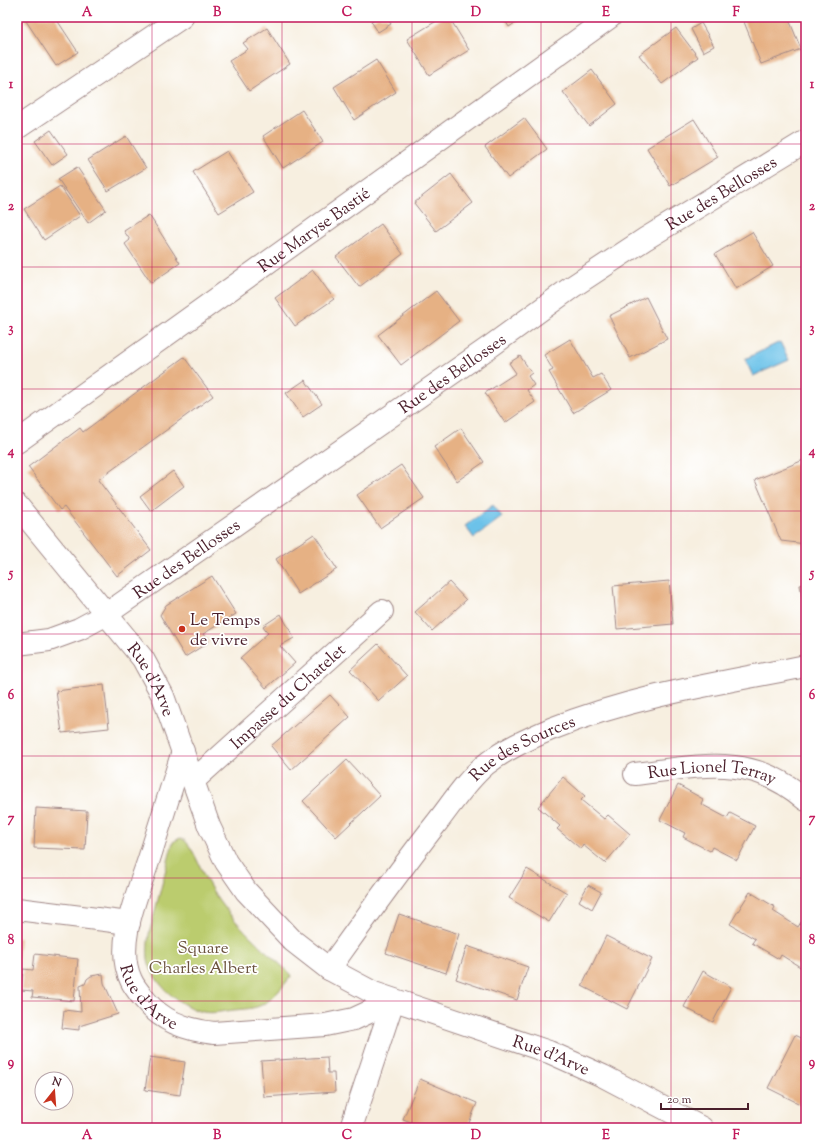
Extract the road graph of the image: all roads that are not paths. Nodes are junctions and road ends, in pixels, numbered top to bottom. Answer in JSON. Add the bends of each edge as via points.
{"nodes":[{"id":1,"x":182,"y":17,"type":"edge"},
{"id":2,"x":610,"y":17,"type":"edge"},
{"id":3,"x":17,"y":128,"type":"edge"},
{"id":4,"x":806,"y":141,"type":"edge"},
{"id":5,"x":17,"y":442,"type":"edge"},
{"id":6,"x":17,"y":505,"type":"edge"},
{"id":7,"x":382,"y":611,"type":"dead end"},
{"id":8,"x":105,"y":615,"type":"junction"},
{"id":9,"x":17,"y":644,"type":"edge"},
{"id":10,"x":806,"y":666,"type":"edge"},
{"id":11,"x":183,"y":751,"type":"junction"},
{"id":12,"x":635,"y":774,"type":"dead end"},
{"id":13,"x":193,"y":781,"type":"junction"},
{"id":14,"x":806,"y":800,"type":"edge"},
{"id":15,"x":17,"y":909,"type":"edge"},
{"id":16,"x":129,"y":924,"type":"junction"},
{"id":17,"x":329,"y":969,"type":"junction"},
{"id":18,"x":393,"y":1001,"type":"junction"},
{"id":19,"x":351,"y":1128,"type":"edge"},
{"id":20,"x":702,"y":1128,"type":"edge"}],
"edges":[{"from":1,"to":3,"type":"street"},
{"from":2,"to":5,"type":"street","name":"Rue Maryse Bastié"},
{"from":4,"to":8,"type":"street","name":"Rue des Bellosses","via":[[645,238],[572,287]]},
{"from":6,"to":8,"type":"street","name":"Rue d'Arve"},
{"from":7,"to":13,"type":"street","name":"Impasse du Chatelet"},
{"from":8,"to":9,"type":"street","name":"Rue des Bellosses","via":[[79,629],[49,640]]},
{"from":8,"to":11,"type":"street","name":"Rue d'Arve","via":[[133,646],[150,671],[163,696]]},
{"from":10,"to":17,"type":"street","name":"Rue des Sources","via":[[641,700],[568,723],[506,750],[464,787]]},
{"from":11,"to":13,"type":"street","name":"Rue d'Arve"},
{"from":11,"to":16,"type":"street","name":"Rue d'Arve"},
{"from":12,"to":14,"type":"street","name":"Rue Lionel Terray","via":[[703,766],[736,766],[778,780]]},
{"from":13,"to":17,"type":"street","name":"Rue d'Arve","via":[[209,826],[226,862],[246,891],[293,941]]},
{"from":15,"to":16,"type":"street"},
{"from":16,"to":18,"type":"street","name":"Rue d'Arve","via":[[125,948],[131,980],[158,1014],[184,1028],[214,1033],[325,1025],[354,1019]]},
{"from":17,"to":18,"type":"street","name":"Rue d'Arve"},
{"from":18,"to":19,"type":"street"},
{"from":18,"to":20,"type":"street","name":"Rue d'Arve","via":[[548,1052],[603,1076]]}]}
